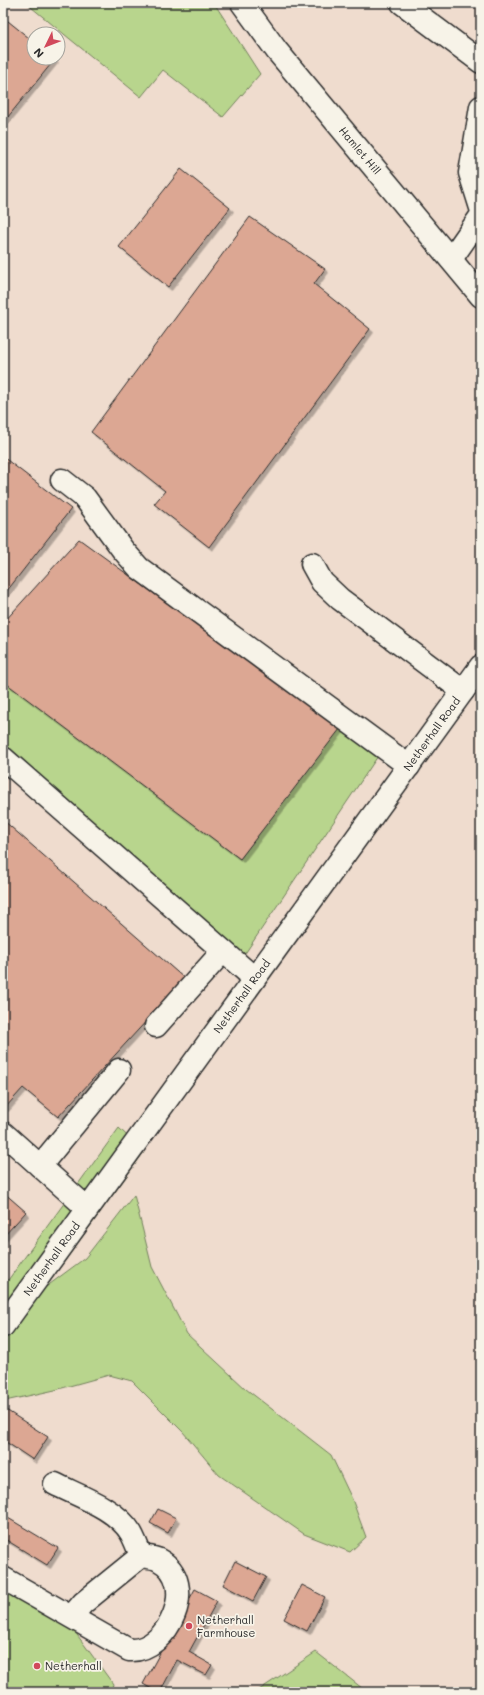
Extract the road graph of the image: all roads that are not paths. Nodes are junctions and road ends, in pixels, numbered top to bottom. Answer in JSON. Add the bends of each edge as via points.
{"nodes":[{"id":1,"x":242,"y":3,"type":"edge"},
{"id":2,"x":402,"y":3,"type":"edge"},
{"id":3,"x":481,"y":62,"type":"edge"},
{"id":4,"x":481,"y":107,"type":"edge"},
{"id":5,"x":481,"y":208,"type":"edge"},
{"id":6,"x":481,"y":216,"type":"edge"},
{"id":7,"x":451,"y":259,"type":"junction"},
{"id":8,"x":481,"y":296,"type":"edge"},
{"id":9,"x":62,"y":480,"type":"dead end"},
{"id":10,"x":312,"y":564,"type":"dead end"},
{"id":11,"x":481,"y":666,"type":"edge"},
{"id":12,"x":463,"y":691,"type":"junction"},
{"id":13,"x":3,"y":758,"type":"edge"},
{"id":14,"x":409,"y":766,"type":"junction"},
{"id":15,"x":223,"y":951,"type":"junction"},
{"id":16,"x":254,"y":978,"type":"junction"},
{"id":17,"x":156,"y":1026,"type":"dead end"},
{"id":18,"x":119,"y":1070,"type":"dead end"},
{"id":19,"x":3,"y":1133,"type":"edge"},
{"id":20,"x":40,"y":1166,"type":"junction"},
{"id":21,"x":87,"y":1208,"type":"junction"},
{"id":22,"x":3,"y":1326,"type":"edge"},
{"id":23,"x":55,"y":1484,"type":"dead end"},
{"id":24,"x":141,"y":1556,"type":"junction"},
{"id":25,"x":3,"y":1578,"type":"edge"},
{"id":26,"x":72,"y":1616,"type":"junction"}],
"edges":[{"from":1,"to":7,"type":"street","name":"Hamlet Hill","via":[[277,51]]},
{"from":2,"to":3,"type":"street"},
{"from":4,"to":5,"type":"street","via":[[470,173]]},
{"from":6,"to":7,"type":"street"},
{"from":7,"to":8,"type":"street","name":"Hamlet Hill"},
{"from":9,"to":14,"type":"street","via":[[85,498],[139,568]]},
{"from":10,"to":12,"type":"street","via":[[322,582],[340,599]]},
{"from":11,"to":12,"type":"street","name":"Netherhall Road"},
{"from":12,"to":14,"type":"street","name":"Netherhall Road"},
{"from":13,"to":15,"type":"street"},
{"from":14,"to":16,"type":"street","name":"Netherhall Road"},
{"from":15,"to":16,"type":"street"},
{"from":15,"to":17,"type":"street"},
{"from":16,"to":21,"type":"street","name":"Netherhall Road"},
{"from":18,"to":20,"type":"street"},
{"from":19,"to":20,"type":"street"},
{"from":20,"to":21,"type":"street"},
{"from":21,"to":22,"type":"street","name":"Netherhall Road"},
{"from":23,"to":24,"type":"street","via":[[102,1507],[121,1522],[131,1532]]},
{"from":24,"to":26,"type":"street","via":[[83,1603]]},
{"from":24,"to":26,"type":"street","via":[[159,1560],[178,1582],[176,1610],[162,1634],[152,1643],[144,1648],[128,1650]]},
{"from":25,"to":26,"type":"street"}]}
